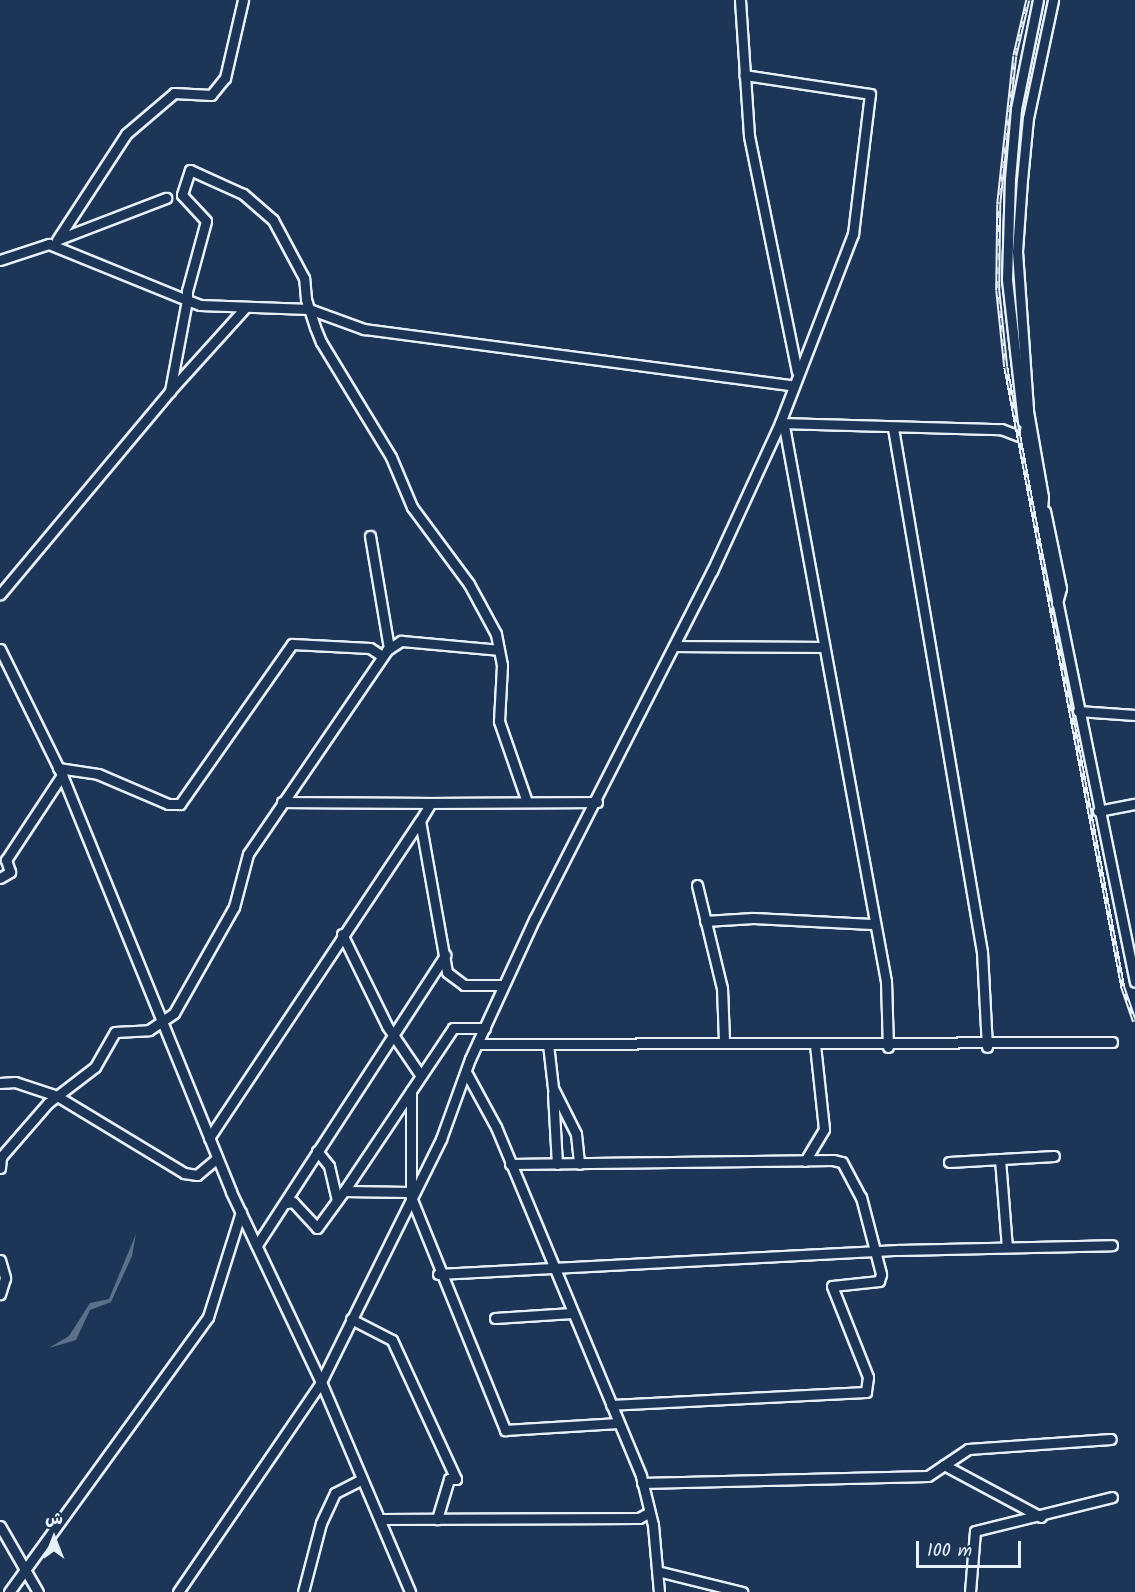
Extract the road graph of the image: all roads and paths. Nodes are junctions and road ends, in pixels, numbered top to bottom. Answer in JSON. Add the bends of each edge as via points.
{"nodes":[{"id":1,"x":243,"y":0,"type":"edge"},
{"id":2,"x":740,"y":0,"type":"edge"},
{"id":3,"x":1038,"y":0,"type":"edge"},
{"id":4,"x":1053,"y":0,"type":"edge"},
{"id":5,"x":744,"y":75,"type":"junction"},
{"id":6,"x":166,"y":198,"type":"dead end"},
{"id":7,"x":53,"y":242,"type":"junction"},
{"id":8,"x":0,"y":260,"type":"edge"},
{"id":9,"x":187,"y":300,"type":"junction"},
{"id":10,"x":245,"y":308,"type":"junction"},
{"id":11,"x":309,"y":309,"type":"junction"},
{"id":12,"x":791,"y":345,"type":"junction"},
{"id":13,"x":809,"y":345,"type":"junction"},
{"id":14,"x":797,"y":371,"type":"junction"},
{"id":15,"x":792,"y":385,"type":"junction"},
{"id":16,"x":170,"y":391,"type":"junction"},
{"id":17,"x":1028,"y":409,"type":"junction"},
{"id":18,"x":782,"y":425,"type":"junction"},
{"id":19,"x":1023,"y":427,"type":"junction"},
{"id":20,"x":893,"y":428,"type":"junction"},
{"id":21,"x":1024,"y":438,"type":"junction"},
{"id":22,"x":1045,"y":512,"type":"junction"},
{"id":23,"x":1041,"y":523,"type":"junction"},
{"id":24,"x":370,"y":536,"type":"dead end"},
{"id":25,"x":0,"y":594,"type":"edge"},
{"id":26,"x":1056,"y":603,"type":"junction"},
{"id":27,"x":675,"y":645,"type":"junction"},
{"id":28,"x":824,"y":647,"type":"junction"},
{"id":29,"x":389,"y":648,"type":"junction"},
{"id":30,"x":0,"y":649,"type":"edge"},
{"id":31,"x":499,"y":650,"type":"junction"},
{"id":32,"x":382,"y":656,"type":"junction"},
{"id":33,"x":1078,"y":711,"type":"junction"},
{"id":34,"x":1135,"y":715,"type":"edge"},
{"id":35,"x":60,"y":772,"type":"junction"},
{"id":36,"x":282,"y":802,"type":"junction"},
{"id":37,"x":527,"y":802,"type":"junction"},
{"id":38,"x":597,"y":802,"type":"junction"},
{"id":39,"x":431,"y":803,"type":"junction"},
{"id":40,"x":1135,"y":804,"type":"edge"},
{"id":41,"x":1098,"y":811,"type":"junction"},
{"id":42,"x":420,"y":821,"type":"junction"},
{"id":43,"x":0,"y":878,"type":"edge"},
{"id":44,"x":697,"y":885,"type":"dead end"},
{"id":45,"x":705,"y":921,"type":"junction"},
{"id":46,"x":872,"y":924,"type":"junction"},
{"id":47,"x":342,"y":934,"type":"junction"},
{"id":48,"x":445,"y":955,"type":"junction"},
{"id":49,"x":1135,"y":982,"type":"edge"},
{"id":50,"x":503,"y":985,"type":"junction"},
{"id":51,"x":164,"y":1025,"type":"junction"},
{"id":52,"x":485,"y":1028,"type":"junction"},
{"id":53,"x":392,"y":1033,"type":"junction"},
{"id":54,"x":724,"y":1041,"type":"junction"},
{"id":55,"x":1112,"y":1042,"type":"dead end"},
{"id":56,"x":481,"y":1044,"type":"junction"},
{"id":57,"x":548,"y":1044,"type":"junction"},
{"id":58,"x":815,"y":1045,"type":"junction"},
{"id":59,"x":888,"y":1047,"type":"junction"},
{"id":60,"x":987,"y":1047,"type":"junction"},
{"id":61,"x":466,"y":1072,"type":"junction"},
{"id":62,"x":421,"y":1076,"type":"junction"},
{"id":63,"x":0,"y":1083,"type":"edge"},
{"id":64,"x":553,"y":1088,"type":"junction"},
{"id":65,"x":411,"y":1091,"type":"junction"},
{"id":66,"x":57,"y":1096,"type":"junction"},
{"id":67,"x":209,"y":1138,"type":"junction"},
{"id":68,"x":317,"y":1151,"type":"junction"},
{"id":69,"x":1054,"y":1156,"type":"dead end"},
{"id":70,"x":217,"y":1158,"type":"junction"},
{"id":71,"x":1000,"y":1159,"type":"junction"},
{"id":72,"x":805,"y":1161,"type":"junction"},
{"id":73,"x":948,"y":1162,"type":"dead end"},
{"id":74,"x":510,"y":1164,"type":"junction"},
{"id":75,"x":557,"y":1164,"type":"junction"},
{"id":76,"x":579,"y":1164,"type":"junction"},
{"id":77,"x":0,"y":1168,"type":"edge"},
{"id":78,"x":344,"y":1191,"type":"junction"},
{"id":79,"x":411,"y":1195,"type":"junction"},
{"id":80,"x":337,"y":1200,"type":"junction"},
{"id":81,"x":287,"y":1203,"type":"junction"},
{"id":82,"x":241,"y":1212,"type":"junction"},
{"id":83,"x":257,"y":1245,"type":"junction"},
{"id":84,"x":1112,"y":1245,"type":"dead end"},
{"id":85,"x":1007,"y":1247,"type":"junction"},
{"id":86,"x":874,"y":1252,"type":"junction"},
{"id":87,"x":0,"y":1260,"type":"edge"},
{"id":88,"x":553,"y":1265,"type":"junction"},
{"id":89,"x":438,"y":1274,"type":"junction"},
{"id":90,"x":0,"y":1294,"type":"edge"},
{"id":91,"x":572,"y":1313,"type":"junction"},
{"id":92,"x":495,"y":1318,"type":"dead end"},
{"id":93,"x":351,"y":1319,"type":"junction"},
{"id":94,"x":321,"y":1382,"type":"junction"},
{"id":95,"x":610,"y":1405,"type":"junction"},
{"id":96,"x":618,"y":1423,"type":"junction"},
{"id":97,"x":1111,"y":1439,"type":"dead end"},
{"id":98,"x":944,"y":1465,"type":"junction"},
{"id":99,"x":363,"y":1479,"type":"junction"},
{"id":100,"x":642,"y":1483,"type":"junction"},
{"id":101,"x":1113,"y":1497,"type":"dead end"},
{"id":102,"x":648,"y":1513,"type":"junction"},
{"id":103,"x":1041,"y":1517,"type":"junction"},
{"id":104,"x":380,"y":1519,"type":"junction"},
{"id":105,"x":437,"y":1519,"type":"junction"},
{"id":106,"x":0,"y":1526,"type":"edge"},
{"id":107,"x":24,"y":1568,"type":"junction"},
{"id":108,"x":657,"y":1571,"type":"junction"},
{"id":109,"x":407,"y":1589,"type":"edge"},
{"id":110,"x":9,"y":1592,"type":"edge"},
{"id":111,"x":38,"y":1592,"type":"edge"},
{"id":112,"x":178,"y":1592,"type":"edge"},
{"id":113,"x":303,"y":1592,"type":"edge"},
{"id":114,"x":658,"y":1592,"type":"edge"},
{"id":115,"x":742,"y":1592,"type":"edge"},
{"id":116,"x":970,"y":1592,"type":"edge"}],
"edges":[{"from":1,"to":7,"type":"street","via":[[225,78],[211,95],[174,93],[126,134]]},
{"from":2,"to":5,"type":"street"},
{"from":3,"to":19,"type":"street","via":[[1016,109],[1010,179],[1007,279]]},
{"from":4,"to":17,"type":"street","via":[[1028,118],[1017,251]]},
{"from":5,"to":12,"type":"street","via":[[749,136]]},
{"from":5,"to":13,"type":"street","via":[[870,94],[853,234]]},
{"from":6,"to":7,"type":"street"},
{"from":7,"to":8,"type":"street"},
{"from":7,"to":9,"type":"street"},
{"from":9,"to":10,"type":"street"},
{"from":9,"to":11,"type":"street","via":[[188,277],[206,221],[182,195],[194,170],[268,214],[304,278]]},
{"from":9,"to":16,"type":"street"},
{"from":10,"to":11,"type":"street"},
{"from":10,"to":16,"type":"street"},
{"from":11,"to":15,"type":"street","via":[[364,329]]},
{"from":11,"to":31,"type":"street","via":[[321,342],[391,457],[412,507],[469,584]]},
{"from":12,"to":13,"type":"street","via":[[799,351]]},
{"from":12,"to":14,"type":"street"},
{"from":13,"to":14,"type":"street"},
{"from":14,"to":15,"type":"street"},
{"from":15,"to":18,"type":"street"},
{"from":16,"to":25,"type":"street"},
{"from":17,"to":19,"type":"street"},
{"from":17,"to":22,"type":"street"},
{"from":18,"to":20,"type":"street"},
{"from":18,"to":27,"type":"street"},
{"from":18,"to":28,"type":"street"},
{"from":19,"to":21,"type":"street"},
{"from":20,"to":21,"type":"street","via":[[1001,429]]},
{"from":20,"to":60,"type":"street","via":[[982,952]]},
{"from":21,"to":23,"type":"street"},
{"from":22,"to":23,"type":"street"},
{"from":22,"to":26,"type":"street","via":[[1061,588]]},
{"from":23,"to":26,"type":"street"},
{"from":24,"to":29,"type":"street"},
{"from":26,"to":33,"type":"street"},
{"from":27,"to":28,"type":"street"},
{"from":27,"to":38,"type":"street"},
{"from":28,"to":46,"type":"street"},
{"from":29,"to":31,"type":"street","via":[[410,641]]},
{"from":29,"to":32,"type":"street"},
{"from":30,"to":35,"type":"street"},
{"from":31,"to":37,"type":"street","via":[[499,721]]},
{"from":32,"to":35,"type":"street","via":[[370,648],[292,644],[180,804],[98,774]]},
{"from":32,"to":36,"type":"street"},
{"from":33,"to":34,"type":"street"},
{"from":33,"to":41,"type":"street"},
{"from":35,"to":43,"type":"street","via":[[6,860],[10,872]]},
{"from":35,"to":51,"type":"street"},
{"from":36,"to":39,"type":"street"},
{"from":36,"to":51,"type":"street","via":[[248,854],[225,925]]},
{"from":37,"to":38,"type":"street"},
{"from":37,"to":39,"type":"street"},
{"from":38,"to":50,"type":"street"},
{"from":39,"to":42,"type":"street"},
{"from":40,"to":41,"type":"street"},
{"from":41,"to":49,"type":"street"},
{"from":42,"to":47,"type":"street"},
{"from":42,"to":48,"type":"street"},
{"from":44,"to":45,"type":"street"},
{"from":45,"to":46,"type":"street","via":[[753,918],[792,924]]},
{"from":45,"to":54,"type":"street","via":[[722,988]]},
{"from":46,"to":59,"type":"street","via":[[886,981]]},
{"from":47,"to":53,"type":"street"},
{"from":47,"to":67,"type":"street"},
{"from":48,"to":50,"type":"street","via":[[455,982]]},
{"from":48,"to":53,"type":"street"},
{"from":50,"to":52,"type":"street"},
{"from":51,"to":66,"type":"street","via":[[115,1032],[94,1067]]},
{"from":51,"to":67,"type":"street"},
{"from":52,"to":56,"type":"street"},
{"from":52,"to":62,"type":"street","via":[[453,1028]]},
{"from":53,"to":62,"type":"street"},
{"from":53,"to":68,"type":"street"},
{"from":54,"to":57,"type":"street"},
{"from":54,"to":58,"type":"street"},
{"from":55,"to":60,"type":"street"},
{"from":56,"to":57,"type":"street"},
{"from":56,"to":61,"type":"street"},
{"from":57,"to":64,"type":"street"},
{"from":58,"to":59,"type":"street"},
{"from":58,"to":72,"type":"street","via":[[825,1129]]},
{"from":59,"to":60,"type":"street"},
{"from":61,"to":74,"type":"street"},
{"from":61,"to":79,"type":"street","via":[[441,1139]]},
{"from":62,"to":65,"type":"street"},
{"from":63,"to":66,"type":"street","via":[[15,1082]]},
{"from":64,"to":75,"type":"street"},
{"from":64,"to":76,"type":"street","via":[[576,1134]]},
{"from":65,"to":78,"type":"street"},
{"from":65,"to":79,"type":"street"},
{"from":66,"to":70,"type":"street","via":[[184,1173],[196,1175]]},
{"from":66,"to":77,"type":"street","via":[[1,1157]]},
{"from":67,"to":70,"type":"street"},
{"from":68,"to":80,"type":"street","via":[[329,1166]]},
{"from":68,"to":81,"type":"street"},
{"from":69,"to":71,"type":"street"},
{"from":70,"to":82,"type":"street"},
{"from":71,"to":73,"type":"street"},
{"from":71,"to":85,"type":"street"},
{"from":72,"to":76,"type":"street"},
{"from":72,"to":86,"type":"street","via":[[842,1162],[861,1197]]},
{"from":74,"to":75,"type":"street"},
{"from":74,"to":88,"type":"street"},
{"from":75,"to":76,"type":"street"},
{"from":78,"to":79,"type":"street"},
{"from":78,"to":80,"type":"street"},
{"from":79,"to":89,"type":"street"},
{"from":79,"to":93,"type":"street"},
{"from":80,"to":81,"type":"street","via":[[317,1228],[293,1202]]},
{"from":81,"to":83,"type":"street"},
{"from":82,"to":83,"type":"street"},
{"from":82,"to":107,"type":"street","via":[[208,1317]]},
{"from":83,"to":94,"type":"street"},
{"from":84,"to":85,"type":"street"},
{"from":85,"to":86,"type":"street"},
{"from":86,"to":88,"type":"street"},
{"from":86,"to":95,"type":"street","via":[[883,1266],[879,1281],[832,1286],[868,1377],[866,1392]]},
{"from":87,"to":90,"type":"street","via":[[5,1278]]},
{"from":88,"to":89,"type":"street"},
{"from":88,"to":91,"type":"street"},
{"from":89,"to":96,"type":"street","via":[[505,1430]]},
{"from":91,"to":92,"type":"street"},
{"from":91,"to":95,"type":"street"},
{"from":93,"to":94,"type":"street"},
{"from":93,"to":105,"type":"street","via":[[392,1340],[456,1479],[449,1479]]},
{"from":94,"to":99,"type":"street"},
{"from":94,"to":112,"type":"street"},
{"from":95,"to":96,"type":"street"},
{"from":96,"to":100,"type":"street"},
{"from":97,"to":98,"type":"street","via":[[968,1449]]},
{"from":98,"to":100,"type":"street","via":[[928,1476]]},
{"from":98,"to":103,"type":"street"},
{"from":99,"to":104,"type":"street"},
{"from":99,"to":113,"type":"street","via":[[335,1493],[321,1524]]},
{"from":100,"to":102,"type":"street"},
{"from":101,"to":103,"type":"street"},
{"from":102,"to":105,"type":"street","via":[[639,1518]]},
{"from":102,"to":108,"type":"street"},
{"from":103,"to":116,"type":"street","via":[[975,1531]]},
{"from":104,"to":105,"type":"street"},
{"from":104,"to":109,"type":"street"},
{"from":106,"to":107,"type":"street"},
{"from":107,"to":110,"type":"street"},
{"from":107,"to":111,"type":"street"},
{"from":108,"to":114,"type":"street"},
{"from":108,"to":115,"type":"street"}]}
